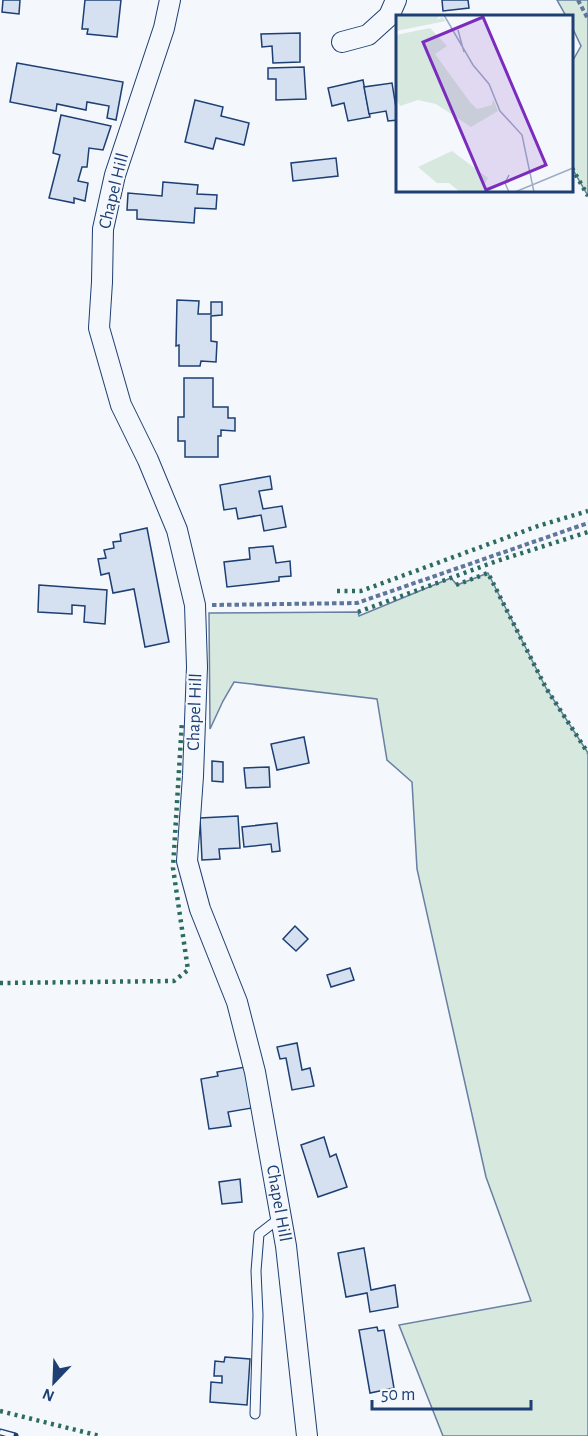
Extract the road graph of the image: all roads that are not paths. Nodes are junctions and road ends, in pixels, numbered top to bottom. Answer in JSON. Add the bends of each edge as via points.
{"nodes":[{"id":1,"x":170,"y":0,"type":"edge"},
{"id":2,"x":396,"y":0,"type":"edge"},
{"id":3,"x":342,"y":42,"type":"dead end"},
{"id":4,"x":280,"y":1217,"type":"junction"},
{"id":5,"x":255,"y":1414,"type":"dead end"},
{"id":6,"x":308,"y":1436,"type":"edge"}],
"edges":[{"from":1,"to":4,"type":"street","name":"Chapel Hill","via":[[115,175],[103,229],[99,328],[121,405],[177,531],[195,605],[197,667],[187,861],[200,909],[237,1002],[255,1072]]},
{"from":2,"to":3,"type":"street","via":[[389,16],[368,35]]},
{"from":4,"to":5,"type":"lane","via":[[259,1234]]},
{"from":4,"to":6,"type":"street","name":"Chapel Hill"}]}
